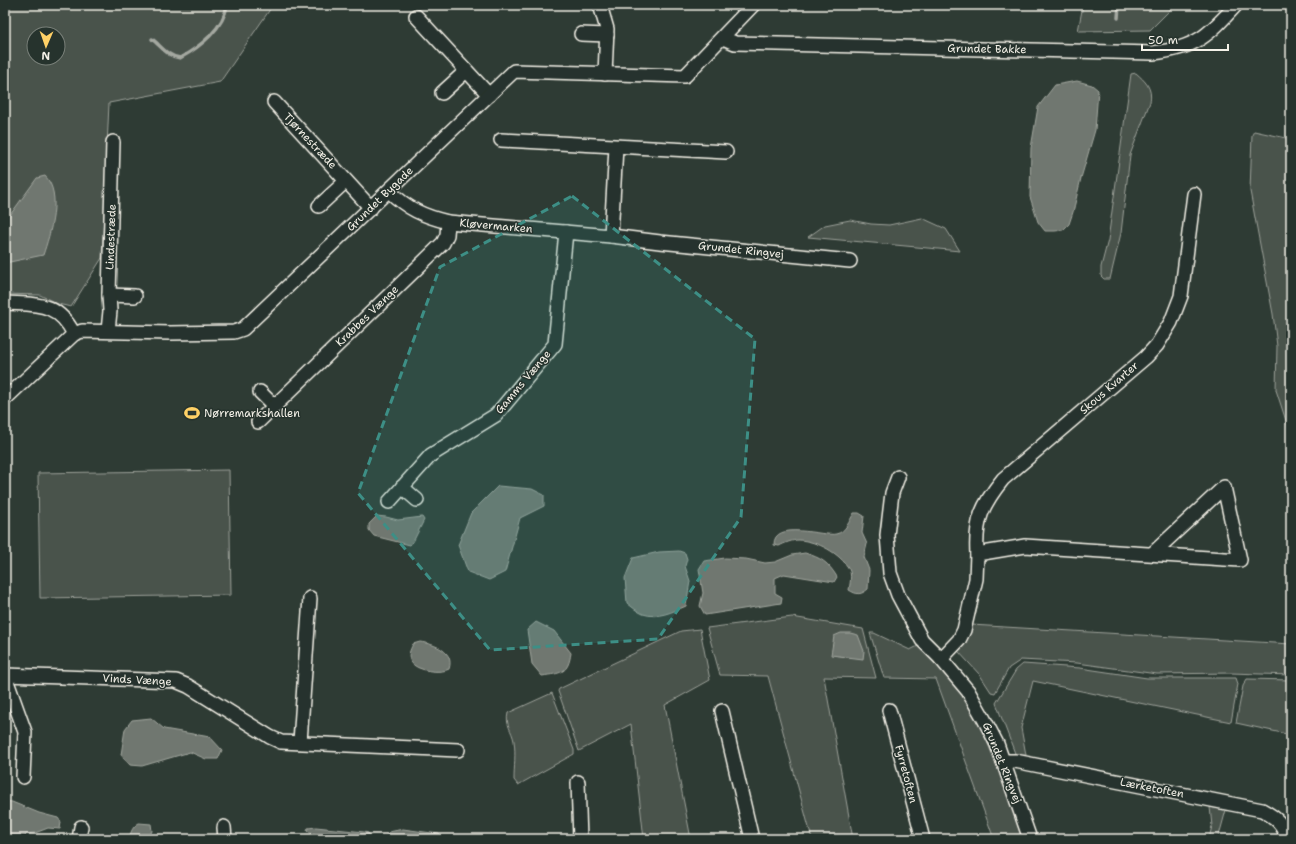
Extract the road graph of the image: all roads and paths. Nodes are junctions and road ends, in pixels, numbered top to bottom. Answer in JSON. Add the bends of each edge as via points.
{"nodes":[{"id":1,"x":600,"y":5,"type":"edge"},
{"id":2,"x":753,"y":5,"type":"edge"},
{"id":3,"x":1236,"y":5,"type":"edge"},
{"id":4,"x":416,"y":16,"type":"dead end"},
{"id":5,"x":580,"y":34,"type":"dead end"},
{"id":6,"x":607,"y":35,"type":"junction"},
{"id":7,"x":722,"y":38,"type":"junction"},
{"id":8,"x":466,"y":71,"type":"junction"},
{"id":9,"x":606,"y":74,"type":"junction"},
{"id":10,"x":442,"y":93,"type":"dead end"},
{"id":11,"x":489,"y":94,"type":"junction"},
{"id":12,"x":274,"y":102,"type":"dead end"},
{"id":13,"x":501,"y":140,"type":"dead end"},
{"id":14,"x":113,"y":142,"type":"dead end"},
{"id":15,"x":616,"y":146,"type":"junction"},
{"id":16,"x":726,"y":152,"type":"dead end"},
{"id":17,"x":346,"y":181,"type":"junction"},
{"id":18,"x":389,"y":191,"type":"junction"},
{"id":19,"x":1194,"y":194,"type":"dead end"},
{"id":20,"x":319,"y":206,"type":"dead end"},
{"id":21,"x":372,"y":208,"type":"junction"},
{"id":22,"x":448,"y":222,"type":"junction"},
{"id":23,"x":566,"y":232,"type":"junction"},
{"id":24,"x":611,"y":236,"type":"junction"},
{"id":25,"x":632,"y":238,"type":"joint"},
{"id":26,"x":850,"y":261,"type":"dead end"},
{"id":27,"x":109,"y":295,"type":"junction"},
{"id":28,"x":135,"y":296,"type":"dead end"},
{"id":29,"x":5,"y":303,"type":"edge"},
{"id":30,"x":108,"y":331,"type":"junction"},
{"id":31,"x":74,"y":334,"type":"junction"},
{"id":32,"x":260,"y":392,"type":"dead end"},
{"id":33,"x":5,"y":399,"type":"edge"},
{"id":34,"x":274,"y":406,"type":"junction"},
{"id":35,"x":258,"y":422,"type":"dead end"},
{"id":36,"x":898,"y":477,"type":"dead end"},
{"id":37,"x":402,"y":487,"type":"junction"},
{"id":38,"x":417,"y":500,"type":"dead end"},
{"id":39,"x":389,"y":502,"type":"dead end"},
{"id":40,"x":977,"y":554,"type":"junction"},
{"id":41,"x":1152,"y":554,"type":"junction"},
{"id":42,"x":310,"y":598,"type":"dead end"},
{"id":43,"x":941,"y":659,"type":"junction"},
{"id":44,"x":5,"y":675,"type":"edge"},
{"id":45,"x":889,"y":710,"type":"dead end"},
{"id":46,"x":722,"y":711,"type":"dead end"},
{"id":47,"x":300,"y":742,"type":"junction"},
{"id":48,"x":458,"y":750,"type":"dead end"},
{"id":49,"x":1003,"y":761,"type":"junction"},
{"id":50,"x":23,"y":777,"type":"dead end"},
{"id":51,"x":578,"y":782,"type":"dead end"},
{"id":52,"x":580,"y":839,"type":"edge"},
{"id":53,"x":752,"y":839,"type":"edge"},
{"id":54,"x":923,"y":839,"type":"edge"},
{"id":55,"x":1030,"y":839,"type":"edge"},
{"id":56,"x":1287,"y":839,"type":"edge"}],
"edges":[{"from":1,"to":6,"type":"street","via":[[608,29]]},
{"from":2,"to":7,"type":"street","name":"Grundet Bygade"},
{"from":3,"to":7,"type":"street","name":"Grundet Bakke","via":[[1200,40],[1172,51],[1153,53],[735,43]]},
{"from":4,"to":8,"type":"street"},
{"from":5,"to":6,"type":"street"},
{"from":6,"to":9,"type":"street"},
{"from":7,"to":9,"type":"street","name":"Grundet Bygade","via":[[685,76]]},
{"from":8,"to":10,"type":"street"},
{"from":8,"to":11,"type":"street"},
{"from":9,"to":11,"type":"street","name":"Grundet Bygade","via":[[514,72]]},
{"from":11,"to":18,"type":"street","name":"Grundet Bygade"},
{"from":12,"to":17,"type":"street","name":"Tjørnestræde"},
{"from":13,"to":15,"type":"street"},
{"from":14,"to":27,"type":"street","name":"Lindestræde"},
{"from":15,"to":16,"type":"street"},
{"from":15,"to":24,"type":"street"},
{"from":17,"to":20,"type":"street"},
{"from":17,"to":21,"type":"street","name":"Tjørnestræde"},
{"from":18,"to":21,"type":"street","name":"Grundet Bygade"},
{"from":18,"to":22,"type":"street","name":"Kløvermarken","via":[[412,210]]},
{"from":19,"to":40,"type":"street","name":"Skous Kvarter","via":[[1181,296],[1164,334],[1146,357],[1003,479],[988,497],[983,508],[977,528]]},
{"from":21,"to":30,"type":"street","name":"Grundet Bygade","via":[[243,329],[234,332],[170,333]]},
{"from":22,"to":23,"type":"street","name":"Kløvermarken"},
{"from":22,"to":34,"type":"street","name":"Krabbes Vænge","via":[[447,235],[443,243]]},
{"from":23,"to":24,"type":"street","name":"Kløvermarken"},
{"from":23,"to":37,"type":"street","name":"Gamms Vænge","via":[[555,344],[496,415],[430,455]]},
{"from":24,"to":25,"type":"street","name":"Kløvermarken"},
{"from":25,"to":26,"type":"street","name":"Grundet Ringvej"},
{"from":27,"to":28,"type":"street"},
{"from":27,"to":30,"type":"street","name":"Lindestræde"},
{"from":29,"to":31,"type":"street","via":[[37,304],[51,309],[60,314]]},
{"from":30,"to":31,"type":"street","name":"Grundet Bygade","via":[[82,331]]},
{"from":31,"to":33,"type":"street"},
{"from":32,"to":34,"type":"street"},
{"from":34,"to":35,"type":"street","name":"Krabbes Vænge"},
{"from":36,"to":43,"type":"street","name":"Grundet Ringvej","via":[[892,493],[887,535],[890,573],[914,628]]},
{"from":37,"to":38,"type":"street"},
{"from":37,"to":39,"type":"street","name":"Gamms Vænge"},
{"from":40,"to":41,"type":"street","via":[[1025,546]]},
{"from":40,"to":43,"type":"street","name":"Skous Kvarter","via":[[976,579],[964,630],[959,640]]},
{"from":41,"to":41,"type":"street","via":[[1240,560],[1224,488],[1202,508]]},
{"from":42,"to":47,"type":"street"},
{"from":43,"to":49,"type":"street","name":"Grundet Ringvej","via":[[968,690],[997,744]]},
{"from":44,"to":47,"type":"street","name":"Vinds Vænge","via":[[176,681],[270,737],[281,742]]},
{"from":44,"to":50,"type":"street","name":"Vinds Vænge","via":[[25,732]]},
{"from":45,"to":54,"type":"street","name":"Fyrretoften"},
{"from":46,"to":53,"type":"street"},
{"from":47,"to":48,"type":"street","name":"Vinds Vænge"},
{"from":49,"to":55,"type":"street","name":"Grundet Ringvej"},
{"from":49,"to":56,"type":"street","name":"Lærketoften","via":[[1015,761],[1262,810],[1280,822]]},
{"from":51,"to":52,"type":"street"}]}
